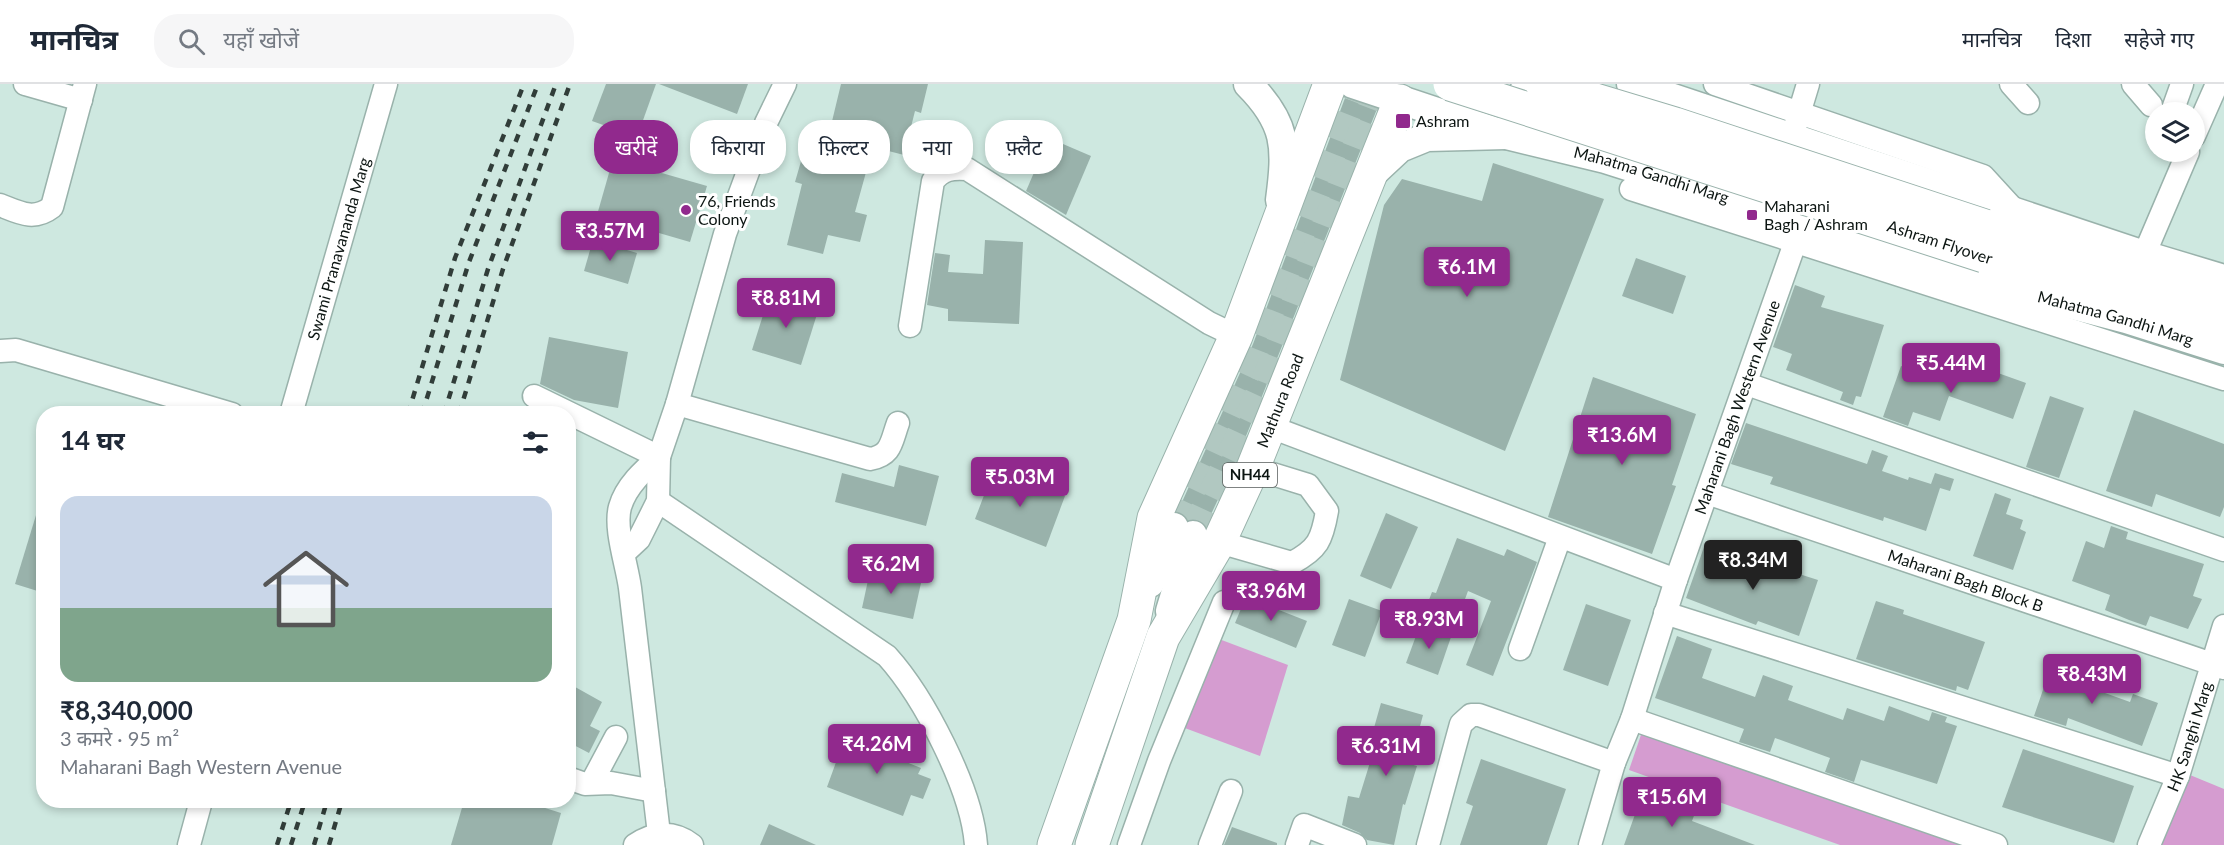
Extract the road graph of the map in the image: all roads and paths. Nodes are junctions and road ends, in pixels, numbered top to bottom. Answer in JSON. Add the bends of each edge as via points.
{"nodes":[{"id":1,"x":25,"y":84,"type":"edge"},
{"id":2,"x":386,"y":84,"type":"edge"},
{"id":3,"x":784,"y":84,"type":"edge"},
{"id":4,"x":1248,"y":84,"type":"edge"},
{"id":5,"x":1330,"y":84,"type":"edge"},
{"id":6,"x":1353,"y":84,"type":"edge"},
{"id":7,"x":1450,"y":84,"type":"edge"},
{"id":8,"x":1527,"y":84,"type":"edge"},
{"id":9,"x":1542,"y":84,"type":"edge"},
{"id":10,"x":1715,"y":84,"type":"edge"},
{"id":11,"x":1808,"y":84,"type":"edge"},
{"id":12,"x":2011,"y":84,"type":"edge"},
{"id":13,"x":2133,"y":84,"type":"edge"},
{"id":14,"x":2182,"y":84,"type":"edge"},
{"id":15,"x":2217,"y":84,"type":"edge"},
{"id":16,"x":1644,"y":86,"type":"edge"},
{"id":17,"x":83,"y":92,"type":"edge"},
{"id":18,"x":1403,"y":92,"type":"edge"},
{"id":19,"x":2153,"y":102,"type":"edge"},
{"id":20,"x":2167,"y":102,"type":"edge"},
{"id":21,"x":2028,"y":104,"type":"dead end"},
{"id":22,"x":2205,"y":111,"type":"edge"},
{"id":23,"x":1795,"y":125,"type":"junction"},
{"id":24,"x":1506,"y":135,"type":"junction"},
{"id":25,"x":1605,"y":159,"type":"junction"},
{"id":26,"x":2184,"y":162,"type":"edge"},
{"id":27,"x":1371,"y":175,"type":"junction"},
{"id":28,"x":1630,"y":189,"type":"dead end"},
{"id":29,"x":0,"y":205,"type":"edge"},
{"id":30,"x":1277,"y":220,"type":"junction"},
{"id":31,"x":1795,"y":243,"type":"junction"},
{"id":32,"x":2145,"y":255,"type":"junction"},
{"id":33,"x":2224,"y":279,"type":"edge"},
{"id":34,"x":2224,"y":301,"type":"edge"},
{"id":35,"x":910,"y":326,"type":"dead end"},
{"id":36,"x":2224,"y":331,"type":"edge"},
{"id":37,"x":1236,"y":336,"type":"junction"},
{"id":38,"x":2224,"y":350,"type":"edge"},
{"id":39,"x":0,"y":351,"type":"edge"},
{"id":40,"x":2224,"y":379,"type":"edge"},
{"id":41,"x":1747,"y":384,"type":"junction"},
{"id":42,"x":534,"y":396,"type":"dead end"},
{"id":43,"x":677,"y":404,"type":"junction"},
{"id":44,"x":205,"y":406,"type":"edge"},
{"id":45,"x":293,"y":406,"type":"edge"},
{"id":46,"x":554,"y":406,"type":"edge"},
{"id":47,"x":576,"y":416,"type":"edge"},
{"id":48,"x":898,"y":423,"type":"dead end"},
{"id":49,"x":1270,"y":427,"type":"junction"},
{"id":50,"x":659,"y":457,"type":"junction"},
{"id":51,"x":1254,"y":468,"type":"junction"},
{"id":52,"x":1707,"y":493,"type":"junction"},
{"id":53,"x":658,"y":501,"type":"junction"},
{"id":54,"x":1195,"y":535,"type":"junction"},
{"id":55,"x":1560,"y":537,"type":"junction"},
{"id":56,"x":2224,"y":550,"type":"edge"},
{"id":57,"x":624,"y":553,"type":"junction"},
{"id":58,"x":1676,"y":580,"type":"junction"},
{"id":59,"x":1224,"y":602,"type":"dead end"},
{"id":60,"x":1665,"y":613,"type":"junction"},
{"id":61,"x":1134,"y":620,"type":"junction"},
{"id":62,"x":2224,"y":626,"type":"edge"},
{"id":63,"x":1520,"y":649,"type":"dead end"},
{"id":64,"x":2218,"y":666,"type":"edge"},
{"id":65,"x":1632,"y":718,"type":"junction"},
{"id":66,"x":616,"y":737,"type":"dead end"},
{"id":67,"x":1614,"y":763,"type":"junction"},
{"id":68,"x":2178,"y":776,"type":"junction"},
{"id":69,"x":576,"y":781,"type":"edge"},
{"id":70,"x":592,"y":782,"type":"junction"},
{"id":71,"x":1231,"y":790,"type":"dead end"},
{"id":72,"x":654,"y":791,"type":"junction"},
{"id":73,"x":199,"y":808,"type":"edge"},
{"id":74,"x":659,"y":834,"type":"junction"},
{"id":75,"x":189,"y":845,"type":"edge"},
{"id":76,"x":635,"y":845,"type":"edge"},
{"id":77,"x":692,"y":845,"type":"edge"},
{"id":78,"x":976,"y":845,"type":"edge"},
{"id":79,"x":1054,"y":845,"type":"edge"},
{"id":80,"x":1092,"y":845,"type":"edge"},
{"id":81,"x":1129,"y":845,"type":"edge"},
{"id":82,"x":1210,"y":845,"type":"edge"},
{"id":83,"x":1297,"y":845,"type":"edge"},
{"id":84,"x":1355,"y":845,"type":"edge"},
{"id":85,"x":1428,"y":845,"type":"edge"},
{"id":86,"x":1590,"y":845,"type":"edge"},
{"id":87,"x":1996,"y":845,"type":"edge"},
{"id":88,"x":2149,"y":845,"type":"edge"}],
"edges":[{"from":1,"to":17,"type":"street"},
{"from":2,"to":45,"type":"street","name":"Swami Pranavananda Marg"},
{"from":3,"to":43,"type":"street","via":[[724,234]]},
{"from":4,"to":30,"type":"main road","via":[[1268,105],[1280,128],[1284,167]]},
{"from":5,"to":30,"type":"highway"},
{"from":6,"to":18,"type":"main road","name":"Mahatma Gandhi Marg"},
{"from":7,"to":36,"type":"highway","name":"Ashram Flyover","bridge":true},
{"from":8,"to":24,"type":"main road"},
{"from":9,"to":34,"type":"highway","name":"Ashram Flyover","bridge":true},
{"from":10,"to":23,"type":"street"},
{"from":11,"to":23,"type":"street"},
{"from":12,"to":21,"type":"street"},
{"from":13,"to":19,"type":"street"},
{"from":14,"to":20,"type":"street"},
{"from":15,"to":22,"type":"street"},
{"from":16,"to":23,"type":"main road"},
{"from":16,"to":25,"type":"main road"},
{"from":17,"to":29,"type":"street","via":[[52,207],[31,217]]},
{"from":18,"to":24,"type":"main road","name":"Mahatma Gandhi Marg"},
{"from":18,"to":27,"type":"highway","name":"Mathura Road","number":"NH44"},
{"from":23,"to":32,"type":"main road","via":[[2016,212]]},
{"from":24,"to":25,"type":"main road","name":"Mahatma Gandhi Marg"},
{"from":24,"to":27,"type":"main road","via":[[1427,137],[1400,148]]},
{"from":25,"to":38,"type":"main road","name":"Mahatma Gandhi Marg","via":[[2031,294]]},
{"from":26,"to":32,"type":"street"},
{"from":27,"to":49,"type":"highway","name":"Mathura Road","number":"NH44"},
{"from":28,"to":31,"type":"street"},
{"from":30,"to":37,"type":"highway"},
{"from":31,"to":40,"type":"street"},
{"from":31,"to":41,"type":"street","name":"Maharani Bagh Western Avenue"},
{"from":32,"to":33,"type":"main road"},
{"from":35,"to":37,"type":"street","via":[[933,182],[941,172],[953,168],[967,169],[1209,323]]},
{"from":37,"to":61,"type":"highway","via":[[1154,519]]},
{"from":39,"to":44,"type":"street","via":[[16,350]]},
{"from":41,"to":52,"type":"street","name":"Maharani Bagh Western Avenue"},
{"from":41,"to":56,"type":"street"},
{"from":42,"to":46,"type":"street"},
{"from":43,"to":48,"type":"street","via":[[870,459],[883,457],[887,452]]},
{"from":43,"to":50,"type":"street"},
{"from":47,"to":50,"type":"street"},
{"from":49,"to":51,"type":"highway","name":"Mathura Road","number":"NH44"},
{"from":49,"to":55,"type":"street"},
{"from":50,"to":53,"type":"street"},
{"from":50,"to":57,"type":"street","via":[[638,475],[620,506],[618,522]]},
{"from":51,"to":54,"type":"highway","name":"Mathura Road","number":"NH44"},
{"from":51,"to":54,"type":"street","via":[[1308,485],[1327,511],[1323,536],[1311,553],[1292,563]]},
{"from":52,"to":58,"type":"street","name":"Maharani Bagh Western Avenue"},
{"from":52,"to":64,"type":"street","name":"Maharani Bagh Block B"},
{"from":53,"to":57,"type":"street","via":[[639,539]]},
{"from":53,"to":78,"type":"street","via":[[887,656],[923,706],[963,788],[971,808]]},
{"from":54,"to":61,"type":"main road"},
{"from":54,"to":80,"type":"highway","name":"Mathura Road","number":"NH44"},
{"from":55,"to":58,"type":"street"},
{"from":55,"to":63,"type":"street"},
{"from":57,"to":72,"type":"street"},
{"from":58,"to":60,"type":"street","name":"Maharani Bagh Western Avenue"},
{"from":59,"to":81,"type":"street"},
{"from":60,"to":65,"type":"street","name":"Maharani Bagh Western Avenue"},
{"from":60,"to":68,"type":"street"},
{"from":61,"to":79,"type":"highway"},
{"from":62,"to":64,"type":"street","name":"HK Sanghi Marg"},
{"from":64,"to":68,"type":"street","name":"HK Sanghi Marg"},
{"from":65,"to":67,"type":"street","name":"Maharani Bagh Western Avenue"},
{"from":65,"to":87,"type":"street"},
{"from":66,"to":70,"type":"street"},
{"from":67,"to":85,"type":"street","via":[[1471,715],[1461,724]]},
{"from":67,"to":86,"type":"street","name":"Maharani Bagh Western Avenue"},
{"from":68,"to":88,"type":"street","name":"HK Sanghi Marg"},
{"from":69,"to":70,"type":"street"},
{"from":70,"to":72,"type":"street"},
{"from":71,"to":82,"type":"street"},
{"from":72,"to":74,"type":"street"},
{"from":73,"to":75,"type":"street"},
{"from":74,"to":76,"type":"street"},
{"from":74,"to":77,"type":"street"},
{"from":83,"to":84,"type":"street","via":[[1304,825]]}]}
